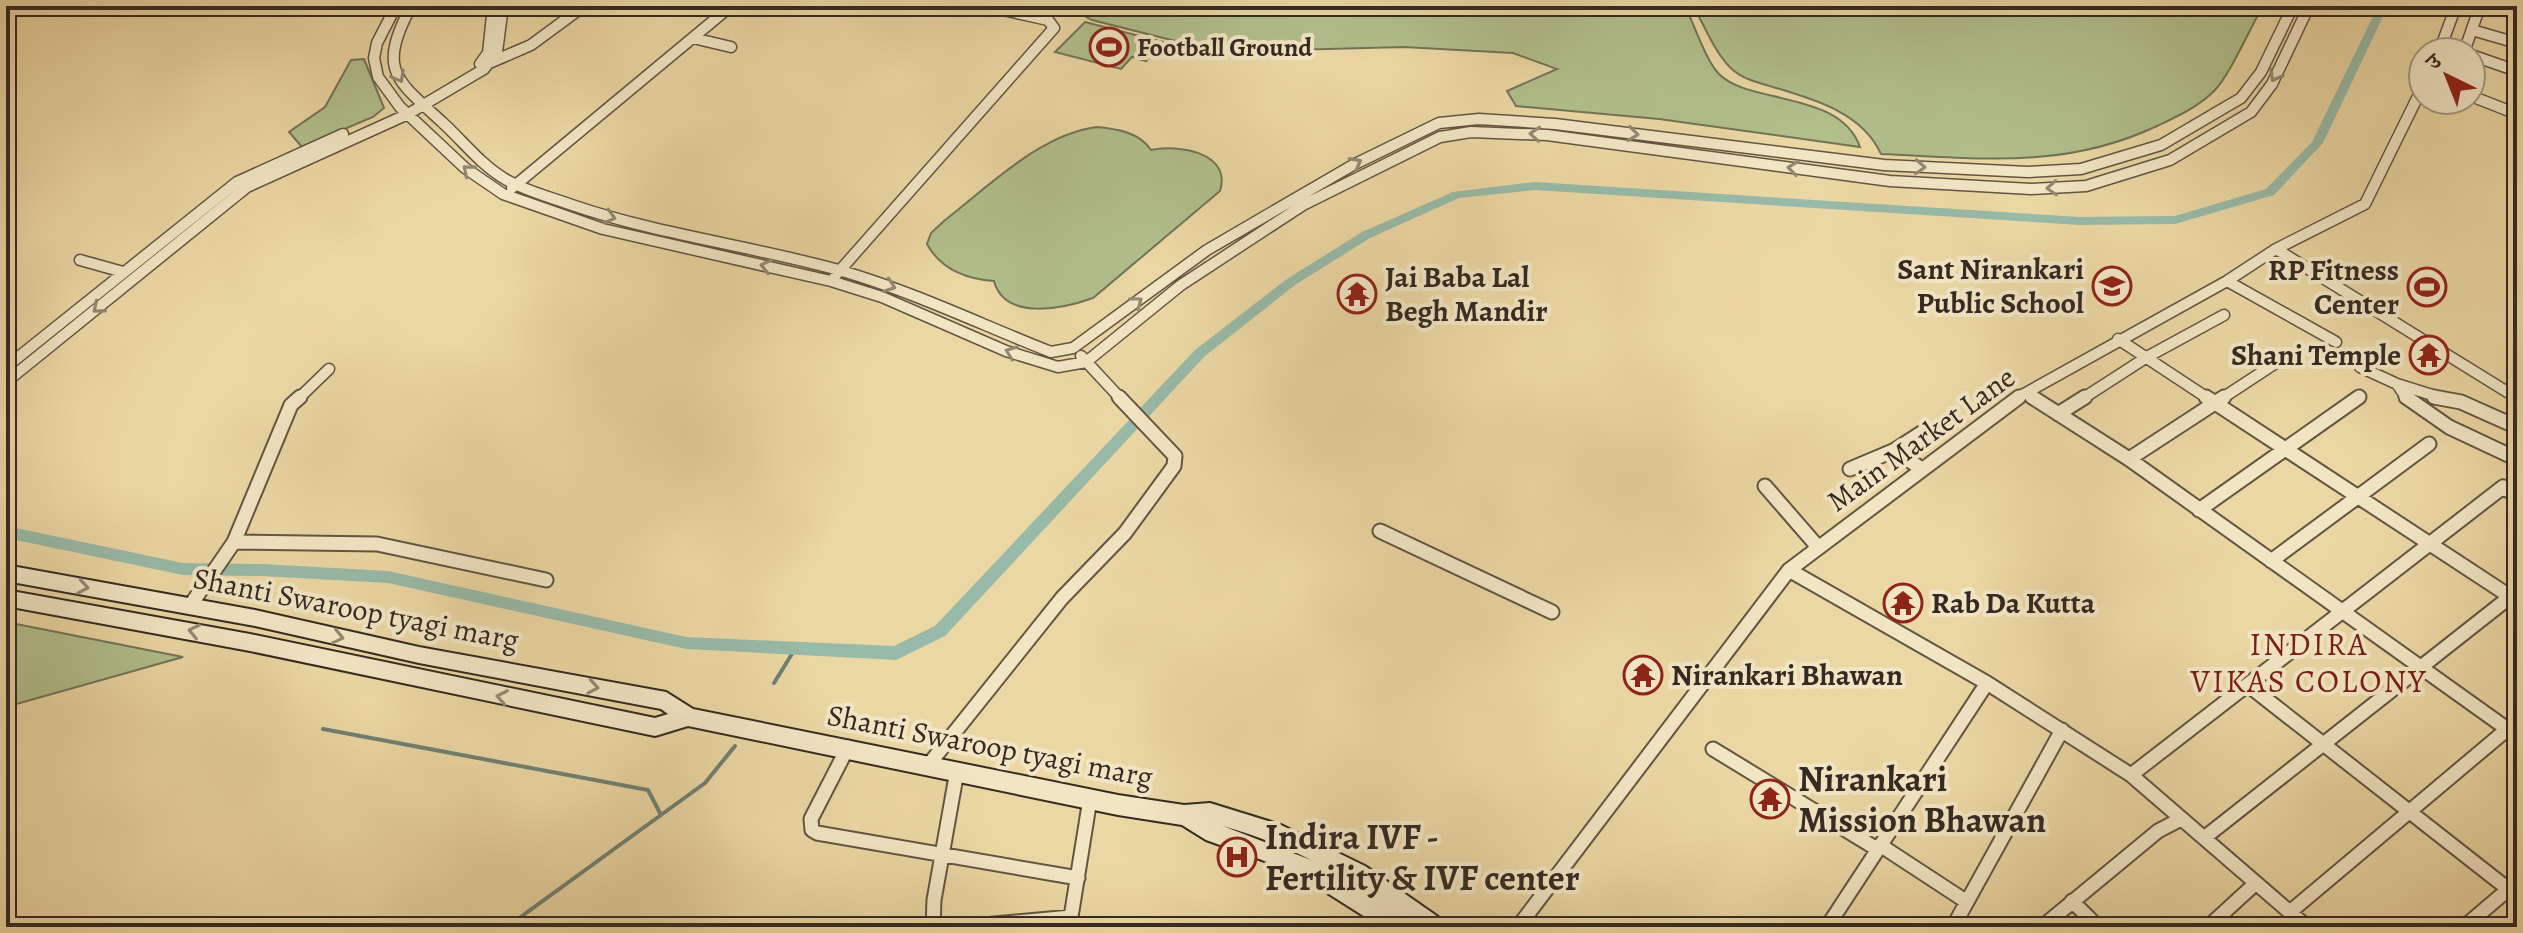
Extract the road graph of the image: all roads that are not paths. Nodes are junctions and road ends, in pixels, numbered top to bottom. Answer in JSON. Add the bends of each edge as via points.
{"nodes":[{"id":1,"x":396,"y":6,"type":"edge"},
{"id":2,"x":411,"y":6,"type":"edge"},
{"id":3,"x":493,"y":6,"type":"edge"},
{"id":4,"x":503,"y":6,"type":"edge"},
{"id":5,"x":584,"y":6,"type":"edge"},
{"id":6,"x":731,"y":6,"type":"edge"},
{"id":7,"x":986,"y":6,"type":"edge"},
{"id":8,"x":1046,"y":6,"type":"edge"},
{"id":9,"x":1071,"y":6,"type":"edge"},
{"id":10,"x":2293,"y":6,"type":"edge"},
{"id":11,"x":2309,"y":6,"type":"edge"},
{"id":12,"x":2456,"y":6,"type":"edge"},
{"id":13,"x":2480,"y":6,"type":"edge"},
{"id":14,"x":2472,"y":30,"type":"junction"},
{"id":15,"x":2445,"y":36,"type":"edge"},
{"id":16,"x":2470,"y":36,"type":"edge"},
{"id":17,"x":693,"y":38,"type":"junction"},
{"id":18,"x":2517,"y":43,"type":"edge"},
{"id":19,"x":731,"y":47,"type":"dead end"},
{"id":20,"x":2487,"y":61,"type":"edge"},
{"id":21,"x":489,"y":64,"type":"junction"},
{"id":22,"x":476,"y":67,"type":"junction"},
{"id":23,"x":2517,"y":71,"type":"edge"},
{"id":24,"x":419,"y":102,"type":"junction"},
{"id":25,"x":2487,"y":102,"type":"edge"},
{"id":26,"x":404,"y":110,"type":"junction"},
{"id":27,"x":2517,"y":114,"type":"edge"},
{"id":28,"x":2408,"y":116,"type":"edge"},
{"id":29,"x":1884,"y":165,"type":"junction"},
{"id":30,"x":1890,"y":181,"type":"junction"},
{"id":31,"x":516,"y":185,"type":"junction"},
{"id":32,"x":503,"y":194,"type":"junction"},
{"id":33,"x":647,"y":226,"type":"junction"},
{"id":34,"x":636,"y":236,"type":"junction"},
{"id":35,"x":2276,"y":249,"type":"junction"},
{"id":36,"x":80,"y":260,"type":"dead end"},
{"id":37,"x":840,"y":270,"type":"junction"},
{"id":38,"x":123,"y":277,"type":"junction"},
{"id":39,"x":831,"y":281,"type":"junction"},
{"id":40,"x":2227,"y":281,"type":"junction"},
{"id":41,"x":2224,"y":315,"type":"dead end"},
{"id":42,"x":2118,"y":339,"type":"junction"},
{"id":43,"x":2336,"y":342,"type":"dead end"},
{"id":44,"x":1073,"y":348,"type":"junction"},
{"id":45,"x":28,"y":350,"type":"junction"},
{"id":46,"x":42,"y":354,"type":"junction"},
{"id":47,"x":2288,"y":355,"type":"dead end"},
{"id":48,"x":2147,"y":357,"type":"junction"},
{"id":49,"x":1086,"y":362,"type":"junction"},
{"id":50,"x":6,"y":367,"type":"edge"},
{"id":51,"x":2360,"y":367,"type":"dead end"},
{"id":52,"x":329,"y":369,"type":"dead end"},
{"id":53,"x":6,"y":382,"type":"edge"},
{"id":54,"x":2397,"y":384,"type":"junction"},
{"id":55,"x":2026,"y":393,"type":"junction"},
{"id":56,"x":2359,"y":397,"type":"dead end"},
{"id":57,"x":2517,"y":398,"type":"edge"},
{"id":58,"x":2218,"y":403,"type":"junction"},
{"id":59,"x":2058,"y":414,"type":"junction"},
{"id":60,"x":2517,"y":427,"type":"edge"},
{"id":61,"x":1926,"y":430,"type":"dead end"},
{"id":62,"x":2429,"y":444,"type":"dead end"},
{"id":63,"x":2287,"y":449,"type":"junction"},
{"id":64,"x":1895,"y":450,"type":"junction"},
{"id":65,"x":2129,"y":459,"type":"junction"},
{"id":66,"x":2517,"y":459,"type":"edge"},
{"id":67,"x":1920,"y":468,"type":"junction"},
{"id":68,"x":1850,"y":469,"type":"dead end"},
{"id":69,"x":1765,"y":486,"type":"dead end"},
{"id":70,"x":2358,"y":496,"type":"junction"},
{"id":71,"x":2517,"y":496,"type":"edge"},
{"id":72,"x":2199,"y":510,"type":"junction"},
{"id":73,"x":1380,"y":531,"type":"dead end"},
{"id":74,"x":233,"y":543,"type":"junction"},
{"id":75,"x":2432,"y":545,"type":"junction"},
{"id":76,"x":1818,"y":547,"type":"junction"},
{"id":77,"x":2271,"y":561,"type":"junction"},
{"id":78,"x":1789,"y":570,"type":"junction"},
{"id":79,"x":6,"y":573,"type":"edge"},
{"id":80,"x":546,"y":580,"type":"dead end"},
{"id":81,"x":2515,"y":596,"type":"edge"},
{"id":82,"x":6,"y":598,"type":"edge"},
{"id":83,"x":194,"y":600,"type":"junction"},
{"id":84,"x":164,"y":601,"type":"junction"},
{"id":85,"x":1552,"y":612,"type":"dead end"},
{"id":86,"x":2344,"y":613,"type":"junction"},
{"id":87,"x":255,"y":618,"type":"junction"},
{"id":88,"x":146,"y":620,"type":"junction"},
{"id":89,"x":238,"y":639,"type":"junction"},
{"id":90,"x":2420,"y":667,"type":"junction"},
{"id":91,"x":1987,"y":683,"type":"junction"},
{"id":92,"x":2248,"y":685,"type":"junction"},
{"id":93,"x":688,"y":717,"type":"junction"},
{"id":94,"x":2514,"y":729,"type":"edge"},
{"id":95,"x":2062,"y":730,"type":"junction"},
{"id":96,"x":2321,"y":744,"type":"junction"},
{"id":97,"x":848,"y":747,"type":"junction"},
{"id":98,"x":1713,"y":749,"type":"dead end"},
{"id":99,"x":930,"y":763,"type":"junction"},
{"id":100,"x":957,"y":771,"type":"junction"},
{"id":101,"x":2131,"y":775,"type":"junction"},
{"id":102,"x":1090,"y":799,"type":"junction"},
{"id":103,"x":2409,"y":813,"type":"junction"},
{"id":104,"x":1186,"y":815,"type":"junction"},
{"id":105,"x":2181,"y":819,"type":"junction"},
{"id":106,"x":2204,"y":838,"type":"junction"},
{"id":107,"x":1879,"y":847,"type":"junction"},
{"id":108,"x":943,"y":853,"type":"junction"},
{"id":109,"x":1078,"y":878,"type":"junction"},
{"id":110,"x":2256,"y":883,"type":"junction"},
{"id":111,"x":2514,"y":890,"type":"edge"},
{"id":112,"x":2072,"y":901,"type":"junction"},
{"id":113,"x":1967,"y":902,"type":"junction"},
{"id":114,"x":2290,"y":912,"type":"junction"},
{"id":115,"x":1074,"y":922,"type":"edge"},
{"id":116,"x":933,"y":927,"type":"edge"},
{"id":117,"x":961,"y":927,"type":"edge"},
{"id":118,"x":1400,"y":927,"type":"edge"},
{"id":119,"x":1433,"y":927,"type":"edge"},
{"id":120,"x":1518,"y":927,"type":"edge"},
{"id":121,"x":1827,"y":927,"type":"edge"},
{"id":122,"x":1953,"y":927,"type":"edge"},
{"id":123,"x":2042,"y":927,"type":"edge"},
{"id":124,"x":2098,"y":927,"type":"edge"},
{"id":125,"x":2208,"y":927,"type":"edge"},
{"id":126,"x":2307,"y":927,"type":"edge"},
{"id":127,"x":2464,"y":927,"type":"edge"}],
"edges":[{"from":1,"to":26,"type":"street","via":[[374,58],[378,77]]},
{"from":2,"to":24,"type":"street","one_way":true,"via":[[390,55],[394,72]]},
{"from":3,"to":22,"type":"street","via":[[488,53]]},
{"from":4,"to":21,"type":"street","via":[[497,52]]},
{"from":5,"to":21,"type":"street","via":[[531,45]]},
{"from":6,"to":17,"type":"street"},
{"from":7,"to":37,"type":"street","via":[[1048,20],[1054,28]]},
{"from":8,"to":9,"type":"street"},
{"from":29,"to":10,"type":"street","one_way":true,"via":[[2028,172],[2081,169],[2161,145],[2241,98],[2261,72]]},
{"from":11,"to":30,"type":"street","one_way":true,"via":[[2272,84],[2251,112],[2170,160],[2086,186],[2031,189]]},
{"from":12,"to":15,"type":"street"},
{"from":13,"to":14,"type":"street"},
{"from":14,"to":16,"type":"street"},
{"from":14,"to":18,"type":"street"},
{"from":17,"to":19,"type":"street"},
{"from":17,"to":31,"type":"street"},
{"from":20,"to":23,"type":"street"},
{"from":21,"to":22,"type":"street"},
{"from":21,"to":24,"type":"street"},
{"from":22,"to":24,"type":"street"},
{"from":24,"to":26,"type":"street"},
{"from":24,"to":31,"type":"street","via":[[481,161]]},
{"from":25,"to":27,"type":"street"},
{"from":32,"to":26,"type":"street","one_way":true,"via":[[465,168]]},
{"from":26,"to":38,"type":"street","via":[[269,171]]},
{"from":28,"to":35,"type":"street","name":"Main Market Lane","via":[[2365,204]]},
{"from":29,"to":30,"type":"street"},
{"from":44,"to":29,"type":"street","one_way":true,"via":[[1207,250],[1341,172],[1439,123],[1479,119],[1555,124]]},
{"from":30,"to":49,"type":"street","one_way":true,"via":[[1547,135],[1471,132],[1440,137],[1292,212],[1181,285]]},
{"from":31,"to":32,"type":"street"},
{"from":31,"to":33,"type":"street","one_way":true},
{"from":32,"to":34,"type":"street"},
{"from":33,"to":34,"type":"street"},
{"from":33,"to":37,"type":"street"},
{"from":39,"to":34,"type":"street","one_way":true},
{"from":35,"to":40,"type":"street","name":"Main Market Lane"},
{"from":35,"to":57,"type":"street"},
{"from":36,"to":38,"type":"street"},
{"from":37,"to":39,"type":"street"},
{"from":37,"to":44,"type":"street","one_way":true,"via":[[893,286],[1051,352]]},
{"from":38,"to":45,"type":"street"},
{"from":38,"to":46,"type":"street","one_way":true},
{"from":49,"to":39,"type":"street","one_way":true,"via":[[1042,364]]},
{"from":40,"to":42,"type":"street","name":"Main Market Lane"},
{"from":40,"to":43,"type":"street"},
{"from":41,"to":48,"type":"street"},
{"from":42,"to":48,"type":"street"},
{"from":42,"to":55,"type":"street","name":"Main Market Lane"},
{"from":44,"to":49,"type":"street"},
{"from":45,"to":46,"type":"street"},
{"from":45,"to":50,"type":"street"},
{"from":46,"to":53,"type":"street"},
{"from":47,"to":58,"type":"street"},
{"from":48,"to":58,"type":"street"},
{"from":48,"to":59,"type":"street"},
{"from":49,"to":99,"type":"street","via":[[1175,456],[1174,466]]},
{"from":51,"to":54,"type":"street"},
{"from":52,"to":74,"type":"street","via":[[291,405]]},
{"from":54,"to":60,"type":"street","via":[[2461,402]]},
{"from":54,"to":66,"type":"street","via":[[2417,408]]},
{"from":55,"to":59,"type":"street"},
{"from":55,"to":67,"type":"street","name":"Main Market Lane"},
{"from":56,"to":63,"type":"street"},
{"from":58,"to":63,"type":"street"},
{"from":58,"to":65,"type":"street"},
{"from":59,"to":65,"type":"street"},
{"from":61,"to":64,"type":"street"},
{"from":62,"to":70,"type":"street"},
{"from":63,"to":70,"type":"street"},
{"from":63,"to":72,"type":"street"},
{"from":64,"to":67,"type":"street"},
{"from":64,"to":68,"type":"street"},
{"from":65,"to":72,"type":"street"},
{"from":67,"to":76,"type":"street","name":"Main Market Lane"},
{"from":69,"to":76,"type":"street"},
{"from":70,"to":75,"type":"street"},
{"from":70,"to":77,"type":"street"},
{"from":71,"to":75,"type":"street","via":[[2503,487]]},
{"from":72,"to":77,"type":"street"},
{"from":73,"to":85,"type":"street"},
{"from":74,"to":80,"type":"street","via":[[377,544]]},
{"from":74,"to":83,"type":"street"},
{"from":75,"to":81,"type":"street"},
{"from":75,"to":86,"type":"street"},
{"from":76,"to":78,"type":"street","name":"Main Market Lane"},
{"from":77,"to":86,"type":"street"},
{"from":78,"to":91,"type":"street"},
{"from":78,"to":120,"type":"street","name":"Main Market Lane"},
{"from":79,"to":84,"type":"main road","name":"Shanti Swaroop tyagi marg","one_way":true},
{"from":81,"to":90,"type":"street"},
{"from":82,"to":88,"type":"main road","name":"Shanti Swaroop tyagi marg"},
{"from":83,"to":84,"type":"main road","name":"Shanti Swaroop tyagi marg"},
{"from":83,"to":87,"type":"main road","name":"Shanti Swaroop tyagi marg"},
{"from":84,"to":88,"type":"main road"},
{"from":86,"to":90,"type":"street"},
{"from":86,"to":92,"type":"street"},
{"from":87,"to":89,"type":"main road"},
{"from":87,"to":93,"type":"main road","name":"Shanti Swaroop tyagi marg","one_way":true,"via":[[666,701]]},
{"from":89,"to":88,"type":"main road","name":"Shanti Swaroop tyagi marg","one_way":true},
{"from":93,"to":89,"type":"main road","name":"Shanti Swaroop tyagi marg","one_way":true,"via":[[655,727]]},
{"from":90,"to":94,"type":"street"},
{"from":90,"to":96,"type":"street"},
{"from":91,"to":95,"type":"street"},
{"from":91,"to":107,"type":"street"},
{"from":92,"to":96,"type":"street"},
{"from":92,"to":101,"type":"street"},
{"from":93,"to":97,"type":"main road","name":"Shanti Swaroop tyagi marg"},
{"from":94,"to":103,"type":"street"},
{"from":95,"to":101,"type":"street"},
{"from":95,"to":113,"type":"street"},
{"from":96,"to":103,"type":"street"},
{"from":96,"to":106,"type":"street"},
{"from":97,"to":99,"type":"main road","name":"Shanti Swaroop tyagi marg"},
{"from":97,"to":108,"type":"street","via":[[811,819],[812,830]]},
{"from":98,"to":107,"type":"street"},
{"from":99,"to":100,"type":"main road","name":"Shanti Swaroop tyagi marg"},
{"from":100,"to":102,"type":"main road","name":"Shanti Swaroop tyagi marg"},
{"from":100,"to":108,"type":"street"},
{"from":101,"to":105,"type":"street"},
{"from":102,"to":104,"type":"main road","name":"Shanti Swaroop tyagi marg"},
{"from":102,"to":109,"type":"street"},
{"from":103,"to":111,"type":"street"},
{"from":103,"to":114,"type":"street"},
{"from":104,"to":118,"type":"main road","name":"Shanti Swaroop tyagi marg","via":[[1204,831],[1321,876]]},
{"from":104,"to":119,"type":"main road","name":"Shanti Swaroop tyagi marg","via":[[1209,812],[1312,850],[1373,882]]},
{"from":105,"to":106,"type":"street"},
{"from":105,"to":112,"type":"street","via":[[2158,831]]},
{"from":106,"to":110,"type":"street"},
{"from":107,"to":113,"type":"street"},
{"from":107,"to":121,"type":"street"},
{"from":108,"to":109,"type":"street"},
{"from":108,"to":116,"type":"street"},
{"from":109,"to":115,"type":"street"},
{"from":110,"to":114,"type":"street"},
{"from":110,"to":125,"type":"street"},
{"from":111,"to":127,"type":"street"},
{"from":112,"to":123,"type":"street"},
{"from":112,"to":124,"type":"street"},
{"from":113,"to":122,"type":"street"},
{"from":114,"to":126,"type":"street"},
{"from":115,"to":117,"type":"street"}]}
